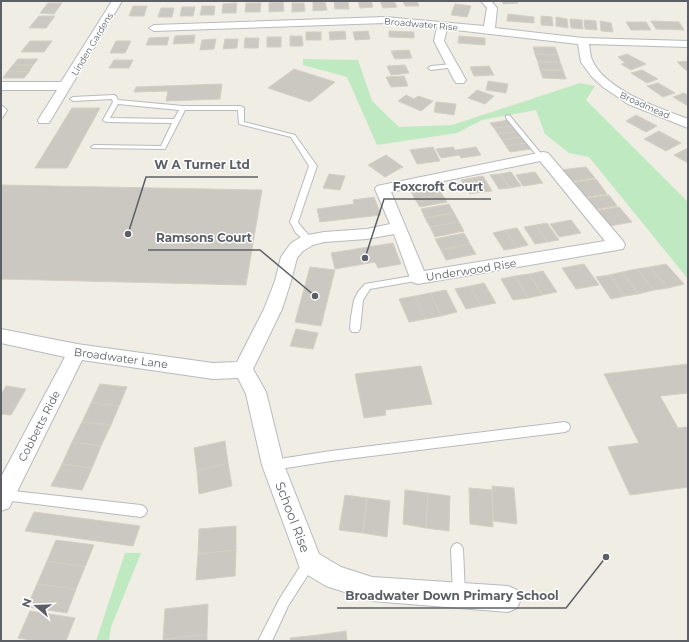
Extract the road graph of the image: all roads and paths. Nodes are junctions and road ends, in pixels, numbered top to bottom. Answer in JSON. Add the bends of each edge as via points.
{"nodes":[{"id":1,"x":117,"y":1,"type":"edge"},
{"id":2,"x":486,"y":1,"type":"edge"},
{"id":3,"x":443,"y":25,"type":"junction"},
{"id":4,"x":154,"y":28,"type":"dead end"},
{"id":5,"x":489,"y":30,"type":"junction"},
{"id":6,"x":583,"y":41,"type":"junction"},
{"id":7,"x":688,"y":44,"type":"edge"},
{"id":8,"x":453,"y":66,"type":"junction"},
{"id":9,"x":431,"y":68,"type":"dead end"},
{"id":10,"x":460,"y":80,"type":"dead end"},
{"id":11,"x":1,"y":86,"type":"edge"},
{"id":12,"x":66,"y":86,"type":"junction"},
{"id":13,"x":73,"y":99,"type":"dead end"},
{"id":14,"x":116,"y":102,"type":"junction"},
{"id":15,"x":1,"y":107,"type":"edge"},
{"id":16,"x":184,"y":108,"type":"junction"},
{"id":17,"x":1,"y":116,"type":"edge"},
{"id":18,"x":508,"y":117,"type":"dead end"},
{"id":19,"x":44,"y":120,"type":"dead end"},
{"id":20,"x":177,"y":121,"type":"junction"},
{"id":21,"x":688,"y":124,"type":"edge"},
{"id":22,"x":94,"y":147,"type":"dead end"},
{"id":23,"x":541,"y":157,"type":"junction"},
{"id":24,"x":399,"y":228,"type":"junction"},
{"id":25,"x":309,"y":240,"type":"junction"},
{"id":26,"x":418,"y":278,"type":"junction"},
{"id":27,"x":355,"y":329,"type":"dead end"},
{"id":28,"x":1,"y":336,"type":"edge"},
{"id":29,"x":77,"y":352,"type":"junction"},
{"id":30,"x":243,"y":370,"type":"junction"},
{"id":31,"x":565,"y":427,"type":"dead end"},
{"id":32,"x":274,"y":465,"type":"junction"},
{"id":33,"x":2,"y":498,"type":"edge"},
{"id":34,"x":141,"y":511,"type":"dead end"},
{"id":35,"x":457,"y":550,"type":"dead end"},
{"id":36,"x":310,"y":562,"type":"junction"},
{"id":37,"x":459,"y":595,"type":"junction"},
{"id":38,"x":508,"y":599,"type":"dead end"},
{"id":39,"x":265,"y":641,"type":"edge"}],
"edges":[{"from":1,"to":12,"type":"street","name":"Linden Gardens"},
{"from":2,"to":5,"type":"street","via":[[492,8]]},
{"from":3,"to":4,"type":"street","name":"Broadwater Rise","via":[[385,20]]},
{"from":3,"to":5,"type":"street","name":"Broadwater Rise"},
{"from":3,"to":8,"type":"street","via":[[439,41]]},
{"from":5,"to":6,"type":"street","name":"Broadwater Rise"},
{"from":6,"to":7,"type":"street","name":"Broadwater Rise"},
{"from":6,"to":21,"type":"street","name":"Broadmead","via":[[586,61],[601,79],[622,96]]},
{"from":8,"to":9,"type":"lane"},
{"from":8,"to":10,"type":"street"},
{"from":11,"to":12,"type":"street","name":"Linden Gardens"},
{"from":12,"to":19,"type":"street","name":"Linden Gardens"},
{"from":13,"to":14,"type":"lane","via":[[114,97]]},
{"from":14,"to":16,"type":"lane"},
{"from":14,"to":20,"type":"lane","via":[[106,120]]},
{"from":15,"to":17,"type":"lane","via":[[4,110]]},
{"from":16,"to":20,"type":"lane"},
{"from":16,"to":25,"type":"lane","via":[[241,108],[241,123],[293,136],[313,166],[294,222],[298,231]]},
{"from":18,"to":23,"type":"lane"},
{"from":20,"to":22,"type":"lane","via":[[163,148]]},
{"from":23,"to":24,"type":"street","name":"Underwood Rise","via":[[382,189]]},
{"from":23,"to":26,"type":"street","name":"Underwood Rise","via":[[543,156],[617,245]]},
{"from":24,"to":25,"type":"street"},
{"from":24,"to":26,"type":"street","name":"Underwood Rise"},
{"from":25,"to":30,"type":"street","via":[[297,247],[289,258],[273,309]]},
{"from":26,"to":27,"type":"lane","via":[[368,286],[358,299]]},
{"from":28,"to":29,"type":"street","name":"Broadwater Lane"},
{"from":29,"to":30,"type":"street","name":"Broadwater Lane","via":[[213,371]]},
{"from":29,"to":33,"type":"street","name":"Cobbetts Ride"},
{"from":30,"to":32,"type":"street","name":"School Rise","via":[[256,392]]},
{"from":31,"to":32,"type":"lane"},
{"from":32,"to":36,"type":"street","name":"School Rise"},
{"from":33,"to":34,"type":"lane"},
{"from":35,"to":37,"type":"lane"},
{"from":36,"to":37,"type":"street","name":"School Rise","via":[[335,577],[372,589]]},
{"from":36,"to":39,"type":"lane","via":[[284,602]]},
{"from":37,"to":38,"type":"street","name":"School Rise"}]}
